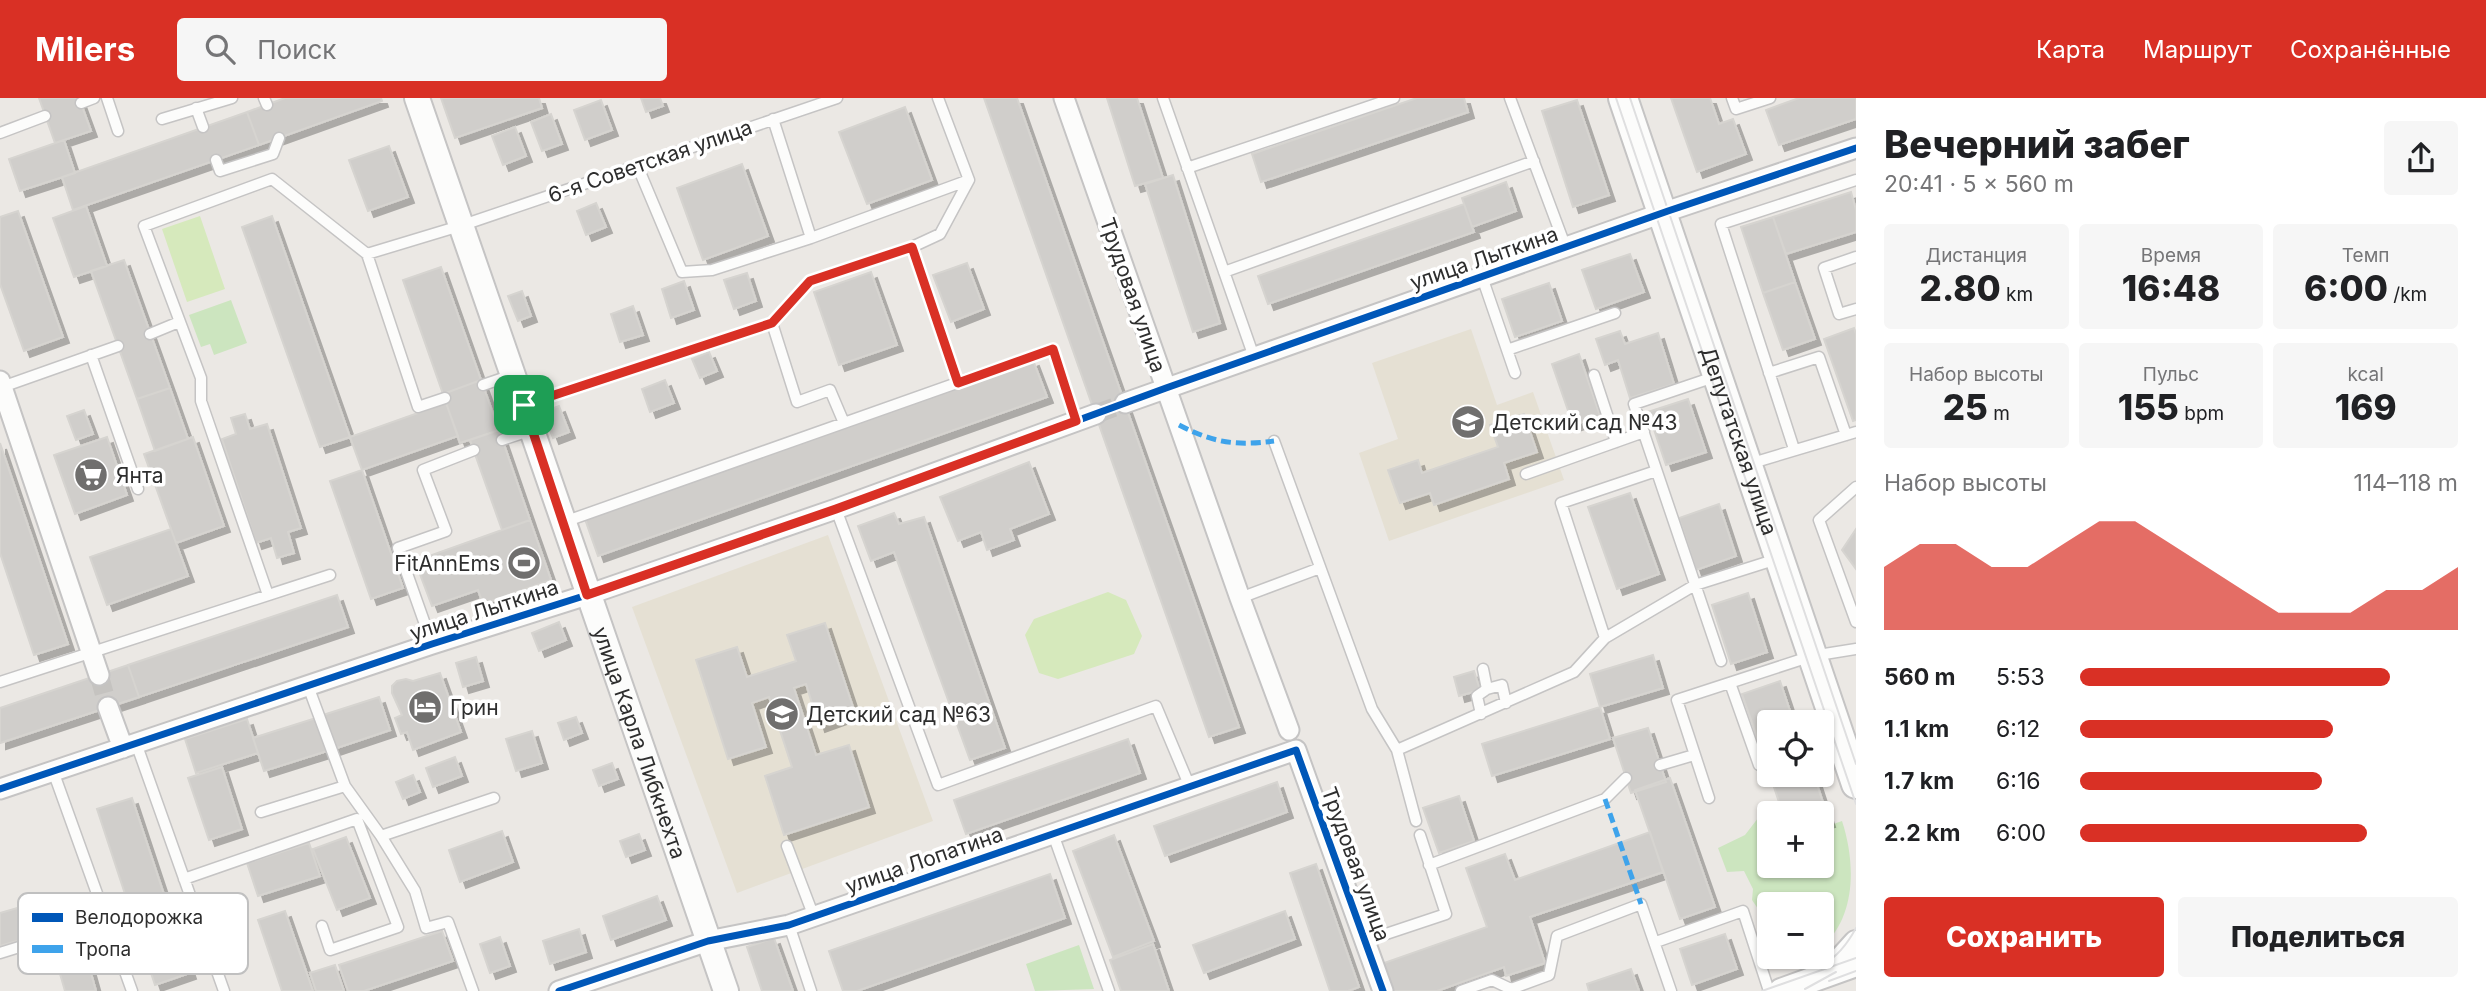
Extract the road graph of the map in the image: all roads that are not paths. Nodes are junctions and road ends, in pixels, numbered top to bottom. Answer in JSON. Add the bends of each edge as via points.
{"nodes":[{"id":1,"x":94,"y":98,"type":"edge"},
{"id":2,"x":107,"y":98,"type":"edge"},
{"id":3,"x":232,"y":98,"type":"edge"},
{"id":4,"x":417,"y":98,"type":"edge"},
{"id":5,"x":837,"y":98,"type":"edge"},
{"id":6,"x":938,"y":98,"type":"edge"},
{"id":7,"x":1064,"y":98,"type":"edge"},
{"id":8,"x":1163,"y":98,"type":"edge"},
{"id":9,"x":1394,"y":98,"type":"edge"},
{"id":10,"x":1510,"y":98,"type":"edge"},
{"id":11,"x":1623,"y":98,"type":"edge"},
{"id":12,"x":1732,"y":98,"type":"edge"},
{"id":13,"x":1770,"y":98,"type":"edge"},
{"id":14,"x":81,"y":103,"type":"dead end"},
{"id":15,"x":196,"y":108,"type":"junction"},
{"id":16,"x":45,"y":116,"type":"dead end"},
{"id":17,"x":162,"y":118,"type":"dead end"},
{"id":18,"x":773,"y":119,"type":"junction"},
{"id":19,"x":203,"y":127,"type":"dead end"},
{"id":20,"x":118,"y":131,"type":"dead end"},
{"id":21,"x":0,"y":133,"type":"edge"},
{"id":22,"x":279,"y":138,"type":"dead end"},
{"id":23,"x":1856,"y":148,"type":"edge"},
{"id":24,"x":216,"y":160,"type":"dead end"},
{"id":25,"x":1534,"y":161,"type":"junction"},
{"id":26,"x":637,"y":165,"type":"junction"},
{"id":27,"x":1188,"y":168,"type":"junction"},
{"id":28,"x":969,"y":180,"type":"junction"},
{"id":29,"x":1856,"y":180,"type":"edge"},
{"id":30,"x":1662,"y":214,"type":"junction"},
{"id":31,"x":463,"y":225,"type":"junction"},
{"id":32,"x":811,"y":238,"type":"junction"},
{"id":33,"x":912,"y":247,"type":"junction"},
{"id":34,"x":1566,"y":247,"type":"junction"},
{"id":35,"x":367,"y":254,"type":"junction"},
{"id":36,"x":1856,"y":257,"type":"edge"},
{"id":37,"x":1224,"y":272,"type":"junction"},
{"id":38,"x":1482,"y":277,"type":"junction"},
{"id":39,"x":1856,"y":309,"type":"edge"},
{"id":40,"x":1615,"y":313,"type":"dead end"},
{"id":41,"x":179,"y":323,"type":"junction"},
{"id":42,"x":772,"y":323,"type":"junction"},
{"id":43,"x":150,"y":334,"type":"dead end"},
{"id":44,"x":118,"y":346,"type":"dead end"},
{"id":45,"x":1507,"y":350,"type":"junction"},
{"id":46,"x":91,"y":355,"type":"junction"},
{"id":47,"x":1254,"y":357,"type":"junction"},
{"id":48,"x":1516,"y":373,"type":"dead end"},
{"id":49,"x":1769,"y":373,"type":"junction"},
{"id":50,"x":513,"y":375,"type":"junction"},
{"id":51,"x":1594,"y":375,"type":"dead end"},
{"id":52,"x":1716,"y":376,"type":"junction"},
{"id":53,"x":958,"y":383,"type":"junction"},
{"id":54,"x":483,"y":385,"type":"dead end"},
{"id":55,"x":1166,"y":388,"type":"junction"},
{"id":56,"x":2,"y":390,"type":"edge"},
{"id":57,"x":444,"y":398,"type":"dead end"},
{"id":58,"x":1125,"y":403,"type":"tunnel mouth"},
{"id":59,"x":524,"y":405,"type":"junction"},
{"id":60,"x":1096,"y":414,"type":"tunnel mouth"},
{"id":61,"x":1076,"y":421,"type":"junction"},
{"id":62,"x":844,"y":423,"type":"junction"},
{"id":63,"x":532,"y":430,"type":"junction"},
{"id":64,"x":1644,"y":432,"type":"junction"},
{"id":65,"x":1851,"y":433,"type":"edge"},
{"id":66,"x":502,"y":440,"type":"dead end"},
{"id":67,"x":1274,"y":441,"type":"dead end"},
{"id":68,"x":1616,"y":442,"type":"junction"},
{"id":69,"x":1794,"y":449,"type":"junction"},
{"id":70,"x":474,"y":450,"type":"dead end"},
{"id":71,"x":1747,"y":465,"type":"junction"},
{"id":72,"x":1656,"y":471,"type":"junction"},
{"id":73,"x":1526,"y":474,"type":"dead end"},
{"id":74,"x":1856,"y":487,"type":"edge"},
{"id":75,"x":138,"y":489,"type":"dead end"},
{"id":76,"x":836,"y":509,"type":"junction"},
{"id":77,"x":563,"y":523,"type":"junction"},
{"id":78,"x":1780,"y":558,"type":"junction"},
{"id":79,"x":1320,"y":568,"type":"junction"},
{"id":80,"x":330,"y":575,"type":"dead end"},
{"id":81,"x":1695,"y":585,"type":"junction"},
{"id":82,"x":268,"y":595,"type":"junction"},
{"id":83,"x":587,"y":595,"type":"junction"},
{"id":84,"x":1240,"y":598,"type":"junction"},
{"id":85,"x":1856,"y":622,"type":"edge"},
{"id":86,"x":1605,"y":638,"type":"junction"},
{"id":87,"x":432,"y":644,"type":"junction"},
{"id":88,"x":1856,"y":649,"type":"edge"},
{"id":89,"x":91,"y":653,"type":"junction"},
{"id":90,"x":1812,"y":656,"type":"junction"},
{"id":91,"x":1721,"y":662,"type":"dead end"},
{"id":92,"x":1483,"y":669,"type":"dead end"},
{"id":93,"x":99,"y":675,"type":"tunnel mouth"},
{"id":94,"x":0,"y":682,"type":"edge"},
{"id":95,"x":1730,"y":683,"type":"junction"},
{"id":96,"x":309,"y":686,"type":"junction"},
{"id":97,"x":1487,"y":689,"type":"junction"},
{"id":98,"x":1506,"y":703,"type":"junction"},
{"id":99,"x":108,"y":707,"type":"tunnel mouth"},
{"id":100,"x":1481,"y":714,"type":"junction"},
{"id":101,"x":1289,"y":730,"type":"dead end"},
{"id":102,"x":129,"y":746,"type":"junction"},
{"id":103,"x":1296,"y":750,"type":"joint"},
{"id":104,"x":1397,"y":750,"type":"junction"},
{"id":105,"x":1694,"y":755,"type":"junction"},
{"id":106,"x":1757,"y":759,"type":"edge"},
{"id":107,"x":1660,"y":765,"type":"dead end"},
{"id":108,"x":53,"y":771,"type":"junction"},
{"id":109,"x":1626,"y":778,"type":"dead end"},
{"id":110,"x":1856,"y":784,"type":"edge"},
{"id":111,"x":345,"y":786,"type":"junction"},
{"id":112,"x":1190,"y":787,"type":"junction"},
{"id":113,"x":0,"y":789,"type":"edge"},
{"id":114,"x":494,"y":798,"type":"dead end"},
{"id":115,"x":1709,"y":798,"type":"dead end"},
{"id":116,"x":261,"y":812,"type":"dead end"},
{"id":117,"x":1416,"y":821,"type":"dead end"},
{"id":118,"x":1053,"y":834,"type":"junction"},
{"id":119,"x":1420,"y":835,"type":"dead end"},
{"id":120,"x":381,"y":836,"type":"junction"},
{"id":121,"x":787,"y":846,"type":"dead end"},
{"id":122,"x":1429,"y":865,"type":"junction"},
{"id":123,"x":184,"y":879,"type":"junction"},
{"id":124,"x":97,"y":893,"type":"edge"},
{"id":125,"x":189,"y":893,"type":"edge"},
{"id":126,"x":814,"y":917,"type":"junction"},
{"id":127,"x":789,"y":925,"type":"junction"},
{"id":128,"x":322,"y":926,"type":"dead end"},
{"id":129,"x":708,"y":941,"type":"junction"},
{"id":130,"x":1365,"y":941,"type":"junction"},
{"id":131,"x":1656,"y":942,"type":"junction"},
{"id":132,"x":1856,"y":943,"type":"edge"},
{"id":133,"x":18,"y":947,"type":"edge"},
{"id":134,"x":0,"y":953,"type":"edge"},
{"id":135,"x":1856,"y":964,"type":"edge"},
{"id":136,"x":126,"y":974,"type":"edge"},
{"id":137,"x":218,"y":974,"type":"edge"},
{"id":138,"x":579,"y":988,"type":"edge"},
{"id":139,"x":1785,"y":989,"type":"edge"},
{"id":140,"x":132,"y":991,"type":"edge"},
{"id":141,"x":224,"y":991,"type":"edge"},
{"id":142,"x":473,"y":991,"type":"edge"},
{"id":143,"x":559,"y":991,"type":"edge"},
{"id":144,"x":726,"y":991,"type":"edge"},
{"id":145,"x":811,"y":991,"type":"edge"},
{"id":146,"x":1109,"y":991,"type":"edge"},
{"id":147,"x":1383,"y":991,"type":"edge"},
{"id":148,"x":1461,"y":991,"type":"edge"},
{"id":149,"x":1671,"y":991,"type":"edge"}],
"edges":[{"from":1,"to":14,"type":"lane"},
{"from":2,"to":20,"type":"lane"},
{"from":3,"to":15,"type":"lane"},
{"from":4,"to":31,"type":"street","name":"улица Карла Либкнехта"},
{"from":5,"to":18,"type":"lane","name":"6-я Советская улица"},
{"from":6,"to":28,"type":"lane"},
{"from":7,"to":55,"type":"street","name":"Трудовая улица"},
{"from":8,"to":27,"type":"lane"},
{"from":9,"to":27,"type":"lane"},
{"from":10,"to":25,"type":"lane"},
{"from":11,"to":30,"type":"main road","name":"Депутатская улица"},
{"from":12,"to":13,"type":"lane","via":[[1736,109]]},
{"from":15,"to":17,"type":"lane"},
{"from":15,"to":19,"type":"lane"},
{"from":16,"to":21,"type":"lane"},
{"from":18,"to":26,"type":"lane","name":"6-я Советская улица"},
{"from":18,"to":32,"type":"lane"},
{"from":22,"to":24,"type":"lane","via":[[273,154],[220,171]]},
{"from":23,"to":30,"type":"street","name":"улица Лыткина"},
{"from":25,"to":34,"type":"lane"},
{"from":25,"to":37,"type":"lane"},
{"from":26,"to":31,"type":"lane","name":"6-я Советская улица"},
{"from":26,"to":32,"type":"lane","via":[[682,272],[712,270]]},
{"from":27,"to":37,"type":"lane"},
{"from":28,"to":32,"type":"lane"},
{"from":28,"to":33,"type":"lane","via":[[940,234]]},
{"from":29,"to":49,"type":"lane","via":[[1721,224]]},
{"from":30,"to":34,"type":"street","name":"улица Лыткина"},
{"from":30,"to":52,"type":"main road","name":"Депутатская улица"},
{"from":31,"to":35,"type":"lane","name":"6-я Советская улица"},
{"from":31,"to":50,"type":"street","name":"улица Карла Либкнехта"},
{"from":33,"to":42,"type":"lane","via":[[810,281]]},
{"from":33,"to":53,"type":"lane"},
{"from":34,"to":38,"type":"street","name":"улица Лыткина"},
{"from":35,"to":41,"type":"lane","via":[[272,179],[156,221],[144,226]]},
{"from":35,"to":57,"type":"lane","via":[[418,407]]},
{"from":36,"to":39,"type":"lane","via":[[1824,268],[1839,314]]},
{"from":37,"to":47,"type":"lane"},
{"from":38,"to":45,"type":"lane"},
{"from":38,"to":47,"type":"street","name":"улица Лыткина"},
{"from":40,"to":45,"type":"lane"},
{"from":41,"to":43,"type":"lane"},
{"from":41,"to":82,"type":"lane","via":[[201,378],[201,401]]},
{"from":42,"to":59,"type":"lane"},
{"from":42,"to":62,"type":"lane","via":[[797,402],[830,390]]},
{"from":44,"to":46,"type":"lane"},
{"from":45,"to":48,"type":"lane"},
{"from":46,"to":56,"type":"lane"},
{"from":46,"to":75,"type":"lane"},
{"from":47,"to":55,"type":"street","name":"улица Лыткина"},
{"from":49,"to":65,"type":"lane","via":[[1819,357]]},
{"from":49,"to":69,"type":"lane"},
{"from":50,"to":54,"type":"lane"},
{"from":50,"to":59,"type":"street","name":"улица Карла Либкнехта"},
{"from":51,"to":68,"type":"lane"},
{"from":52,"to":64,"type":"lane","via":[[1634,404]]},
{"from":52,"to":71,"type":"main road","name":"Депутатская улица"},
{"from":53,"to":61,"type":"lane","via":[[1053,349]]},
{"from":53,"to":62,"type":"lane"},
{"from":55,"to":58,"type":"street","name":"улица Лыткина"},
{"from":55,"to":84,"type":"street","name":"Трудовая улица"},
{"from":56,"to":89,"type":"street"},
{"from":59,"to":63,"type":"street","name":"улица Карла Либкнехта"},
{"from":60,"to":61,"type":"street","name":"улица Лыткина"},
{"from":61,"to":76,"type":"street","name":"улица Лыткина"},
{"from":62,"to":77,"type":"lane"},
{"from":63,"to":66,"type":"lane"},
{"from":63,"to":77,"type":"street","name":"улица Карла Либкнехта"},
{"from":64,"to":68,"type":"lane"},
{"from":64,"to":72,"type":"lane"},
{"from":65,"to":69,"type":"lane"},
{"from":67,"to":79,"type":"lane"},
{"from":68,"to":73,"type":"lane"},
{"from":69,"to":71,"type":"lane"},
{"from":70,"to":87,"type":"lane","via":[[423,470],[446,531],[398,548]]},
{"from":71,"to":78,"type":"main road","name":"Депутатская улица"},
{"from":72,"to":81,"type":"lane"},
{"from":72,"to":86,"type":"lane","via":[[1561,503]]},
{"from":74,"to":85,"type":"lane","via":[[1819,520]]},
{"from":76,"to":83,"type":"street","name":"улица Лыткина"},
{"from":76,"to":112,"type":"lane","via":[[939,785],[1156,706]]},
{"from":77,"to":83,"type":"street","name":"улица Карла Либкнехта"},
{"from":78,"to":81,"type":"lane"},
{"from":78,"to":90,"type":"main road","name":"Депутатская улица"},
{"from":79,"to":84,"type":"lane"},
{"from":79,"to":104,"type":"lane","via":[[1372,709]]},
{"from":80,"to":82,"type":"lane"},
{"from":81,"to":86,"type":"lane"},
{"from":81,"to":91,"type":"lane"},
{"from":82,"to":89,"type":"lane"},
{"from":83,"to":87,"type":"street","name":"улица Лыткина"},
{"from":83,"to":129,"type":"street","name":"улица Карла Либкнехта"},
{"from":84,"to":101,"type":"street","name":"Трудовая улица"},
{"from":86,"to":98,"type":"lane","via":[[1574,672]]},
{"from":87,"to":96,"type":"street","name":"улица Лыткина"},
{"from":88,"to":90,"type":"lane"},
{"from":89,"to":93,"type":"street"},
{"from":89,"to":94,"type":"lane"},
{"from":90,"to":95,"type":"lane"},
{"from":90,"to":110,"type":"main road","name":"Депутатская улица"},
{"from":92,"to":97,"type":"lane"},
{"from":95,"to":105,"type":"lane","via":[[1677,700]]},
{"from":95,"to":106,"type":"lane"},
{"from":96,"to":102,"type":"street","name":"улица Лыткина"},
{"from":96,"to":111,"type":"lane"},
{"from":97,"to":98,"type":"lane","via":[[1502,685]]},
{"from":97,"to":100,"type":"lane","via":[[1477,696]]},
{"from":98,"to":100,"type":"lane"},
{"from":99,"to":102,"type":"street"},
{"from":100,"to":104,"type":"lane"},
{"from":102,"to":108,"type":"street","name":"улица Лыткина"},
{"from":102,"to":123,"type":"lane"},
{"from":103,"to":112,"type":"street","name":"улица Лопатина"},
{"from":103,"to":130,"type":"street","name":"Трудовая улица"},
{"from":104,"to":117,"type":"lane"},
{"from":105,"to":107,"type":"lane"},
{"from":105,"to":115,"type":"lane"},
{"from":108,"to":113,"type":"street","name":"улица Лыткина"},
{"from":108,"to":124,"type":"lane"},
{"from":109,"to":122,"type":"lane","via":[[1605,799]]},
{"from":111,"to":116,"type":"lane"},
{"from":111,"to":120,"type":"lane"},
{"from":112,"to":118,"type":"street","name":"улица Лопатина"},
{"from":114,"to":120,"type":"lane"},
{"from":118,"to":126,"type":"street","name":"улица Лопатина"},
{"from":118,"to":146,"type":"lane"},
{"from":119,"to":122,"type":"lane"},
{"from":120,"to":142,"type":"lane","via":[[415,891],[426,928],[448,922]]},
{"from":121,"to":126,"type":"lane"},
{"from":122,"to":130,"type":"lane","via":[[1446,914]]},
{"from":123,"to":125,"type":"lane"},
{"from":123,"to":128,"type":"lane","via":[[357,819],[398,927],[330,950]]},
{"from":126,"to":127,"type":"street","name":"улица Лопатина"},
{"from":127,"to":129,"type":"street","name":"улица Лопатина"},
{"from":127,"to":145,"type":"lane"},
{"from":129,"to":138,"type":"street","name":"улица Лопатина"},
{"from":129,"to":144,"type":"street","name":"улица Карла Либкнехта"},
{"from":130,"to":147,"type":"street","name":"Трудовая улица"},
{"from":131,"to":139,"type":"lane","via":[[1744,911]]},
{"from":131,"to":148,"type":"lane","via":[[1641,904],[1557,936],[1549,975],[1511,989],[1492,980]]},
{"from":131,"to":149,"type":"lane"},
{"from":132,"to":139,"type":"street","via":[[1836,965]]},
{"from":133,"to":134,"type":"lane"},
{"from":135,"to":139,"type":"street"},
{"from":136,"to":140,"type":"lane"},
{"from":137,"to":141,"type":"lane"},
{"from":138,"to":143,"type":"street","name":"улица Лопатина"}]}
